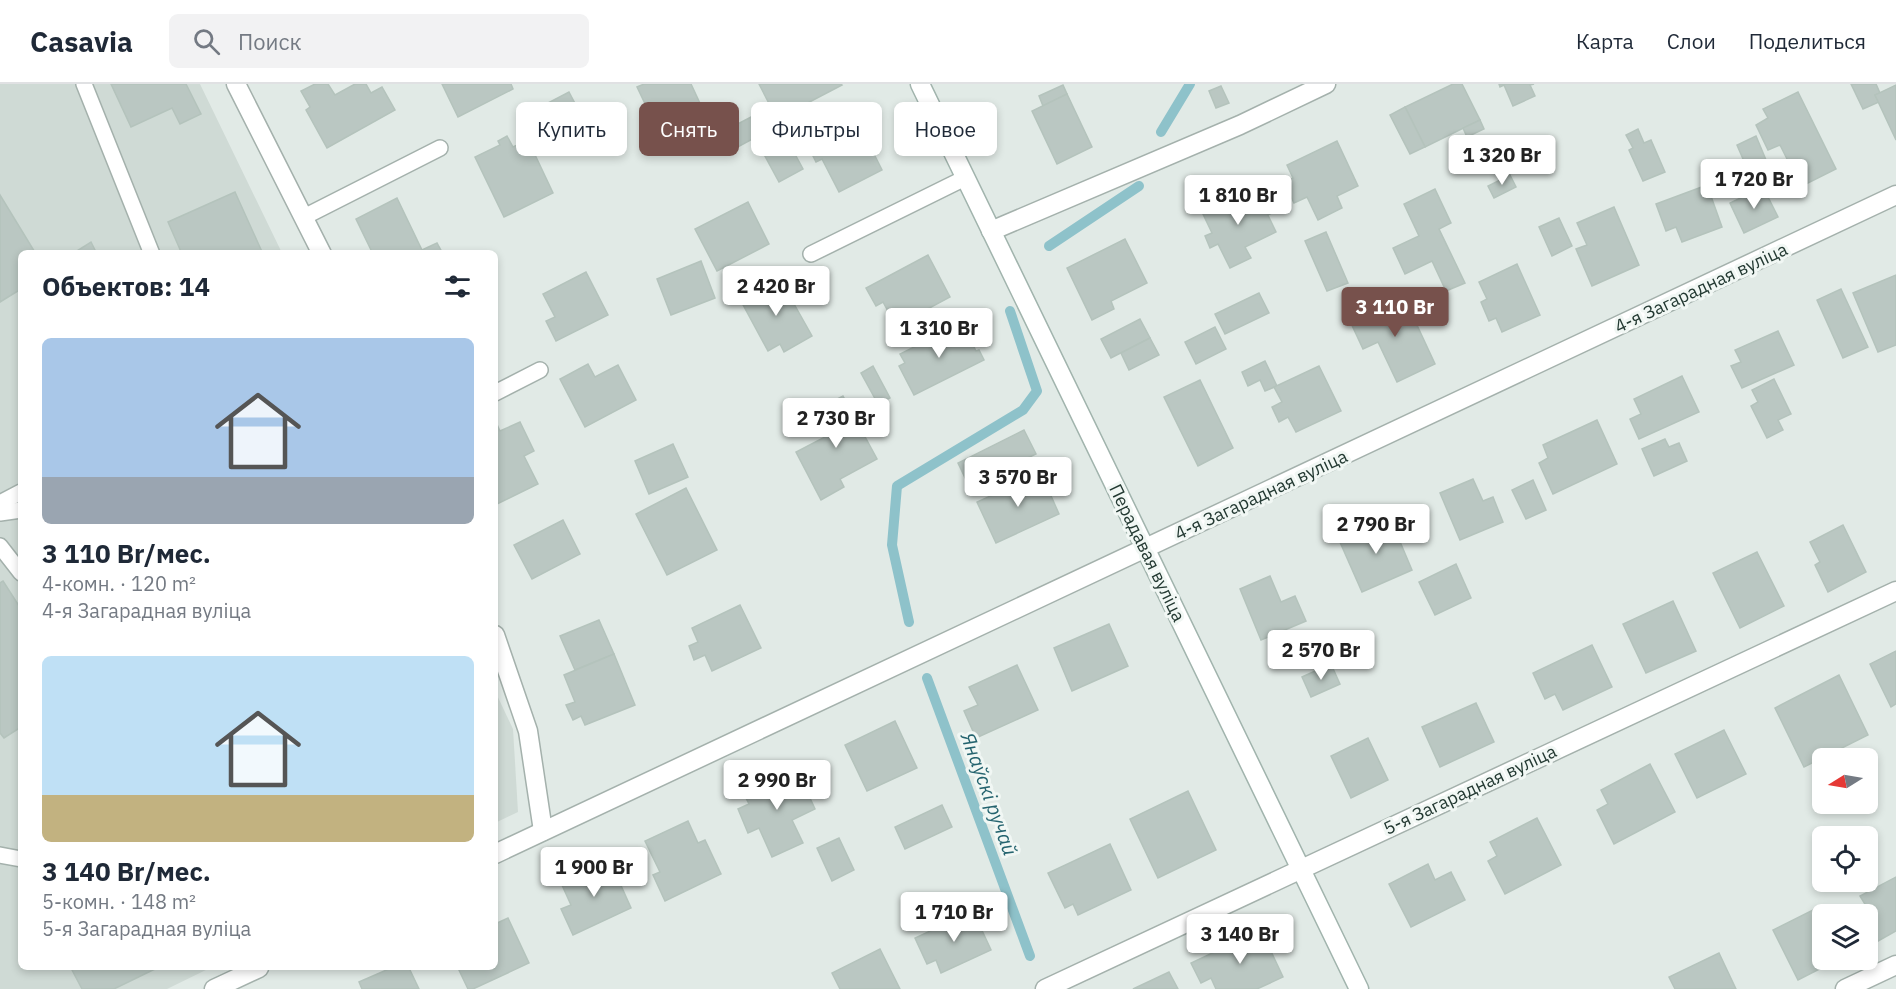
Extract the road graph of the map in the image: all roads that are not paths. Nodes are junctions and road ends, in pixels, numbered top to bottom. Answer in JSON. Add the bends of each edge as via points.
{"nodes":[{"id":1,"x":84,"y":84,"type":"edge"},
{"id":2,"x":236,"y":84,"type":"edge"},
{"id":3,"x":920,"y":84,"type":"edge"},
{"id":4,"x":1326,"y":84,"type":"edge"},
{"id":5,"x":440,"y":148,"type":"dead end"},
{"id":6,"x":965,"y":178,"type":"junction"},
{"id":7,"x":1896,"y":195,"type":"edge"},
{"id":8,"x":304,"y":217,"type":"junction"},
{"id":9,"x":991,"y":231,"type":"junction"},
{"id":10,"x":150,"y":250,"type":"edge"},
{"id":11,"x":320,"y":250,"type":"edge"},
{"id":12,"x":812,"y":254,"type":"dead end"},
{"id":13,"x":540,"y":370,"type":"dead end"},
{"id":14,"x":498,"y":391,"type":"edge"},
{"id":15,"x":18,"y":494,"type":"edge"},
{"id":16,"x":0,"y":503,"type":"edge"},
{"id":17,"x":18,"y":510,"type":"edge"},
{"id":18,"x":0,"y":513,"type":"edge"},
{"id":19,"x":0,"y":546,"type":"edge"},
{"id":20,"x":1145,"y":549,"type":"junction"},
{"id":21,"x":18,"y":569,"type":"edge"},
{"id":22,"x":1896,"y":591,"type":"edge"},
{"id":23,"x":498,"y":644,"type":"edge"},
{"id":24,"x":543,"y":831,"type":"junction"},
{"id":25,"x":498,"y":853,"type":"edge"},
{"id":26,"x":0,"y":855,"type":"edge"},
{"id":27,"x":18,"y":859,"type":"edge"},
{"id":28,"x":1300,"y":869,"type":"junction"},
{"id":29,"x":1896,"y":965,"type":"edge"},
{"id":30,"x":255,"y":970,"type":"edge"},
{"id":31,"x":214,"y":989,"type":"edge"},
{"id":32,"x":1045,"y":989,"type":"edge"},
{"id":33,"x":1359,"y":989,"type":"edge"},
{"id":34,"x":1845,"y":989,"type":"edge"}],
"edges":[{"from":1,"to":10,"type":"lane"},
{"from":2,"to":8,"type":"street"},
{"from":3,"to":6,"type":"street","name":"Перадавая вуліца"},
{"from":4,"to":9,"type":"street"},
{"from":5,"to":8,"type":"lane"},
{"from":6,"to":9,"type":"street","name":"Перадавая вуліца"},
{"from":6,"to":12,"type":"lane"},
{"from":7,"to":20,"type":"street","name":"4-я Загарадная вуліца"},
{"from":8,"to":11,"type":"street"},
{"from":9,"to":20,"type":"street","name":"Перадавая вуліца"},
{"from":13,"to":14,"type":"lane"},
{"from":15,"to":16,"type":"lane"},
{"from":17,"to":18,"type":"lane"},
{"from":19,"to":21,"type":"lane"},
{"from":20,"to":24,"type":"street","name":"4-я Загарадная вуліца"},
{"from":20,"to":28,"type":"street","name":"Перадавая вуліца"},
{"from":22,"to":28,"type":"street","name":"5-я Загарадная вуліца"},
{"from":23,"to":24,"type":"street","via":[[528,731]]},
{"from":24,"to":25,"type":"street","name":"4-я Загарадная вуліца"},
{"from":26,"to":27,"type":"lane"},
{"from":28,"to":32,"type":"street","name":"5-я Загарадная вуліца"},
{"from":28,"to":33,"type":"street","name":"Перадавая вуліца"},
{"from":29,"to":34,"type":"street"},
{"from":30,"to":31,"type":"street"}]}
